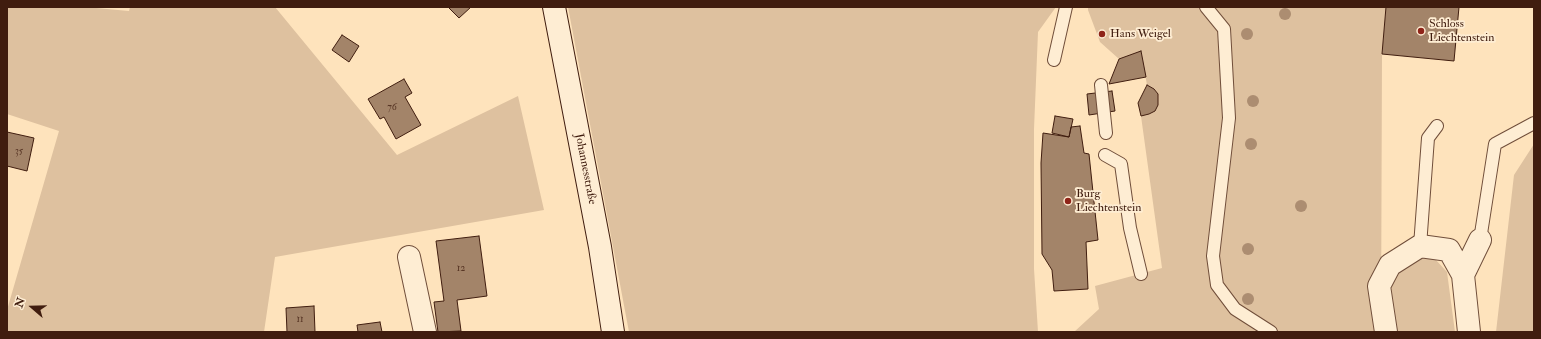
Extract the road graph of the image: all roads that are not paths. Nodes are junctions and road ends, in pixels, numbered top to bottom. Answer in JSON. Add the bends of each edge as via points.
{"nodes":[{"id":1,"x":554,"y":7,"type":"edge"},
{"id":2,"x":1066,"y":7,"type":"edge"},
{"id":3,"x":1206,"y":7,"type":"edge"},
{"id":4,"x":1054,"y":60,"type":"dead end"},
{"id":5,"x":1101,"y":85,"type":"dead end"},
{"id":6,"x":1534,"y":123,"type":"edge"},
{"id":7,"x":1437,"y":126,"type":"dead end"},
{"id":8,"x":1106,"y":133,"type":"dead end"},
{"id":9,"x":1105,"y":155,"type":"dead end"},
{"id":10,"x":1480,"y":240,"type":"joint"},
{"id":11,"x":1420,"y":246,"type":"junction"},
{"id":12,"x":409,"y":257,"type":"dead end"},
{"id":13,"x":1141,"y":274,"type":"dead end"},
{"id":14,"x":1464,"y":275,"type":"junction"},
{"id":15,"x":425,"y":332,"type":"edge"},
{"id":16,"x":613,"y":332,"type":"edge"},
{"id":17,"x":1271,"y":332,"type":"edge"},
{"id":18,"x":1386,"y":332,"type":"edge"},
{"id":19,"x":1469,"y":332,"type":"edge"}],
"edges":[{"from":1,"to":16,"type":"street","name":"Johannesstraße","via":[[600,247]]},
{"from":2,"to":4,"type":"lane"},
{"from":3,"to":17,"type":"lane","via":[[1224,29],[1229,118],[1213,256],[1217,285],[1235,309]]},
{"from":5,"to":8,"type":"lane"},
{"from":6,"to":10,"type":"lane","via":[[1495,144]]},
{"from":7,"to":11,"type":"lane","via":[[1428,138]]},
{"from":9,"to":13,"type":"lane","via":[[1121,164],[1130,228]]},
{"from":10,"to":14,"type":"street"},
{"from":11,"to":14,"type":"street","via":[[1450,250]]},
{"from":11,"to":18,"type":"street","via":[[1390,265],[1379,286]]},
{"from":12,"to":15,"type":"street"},
{"from":14,"to":19,"type":"street"}]}
